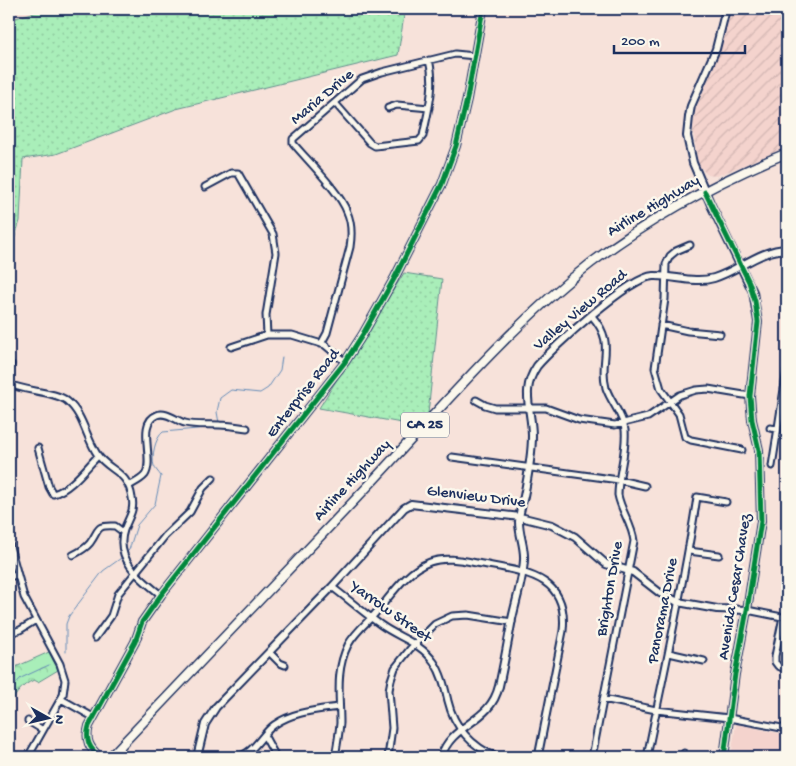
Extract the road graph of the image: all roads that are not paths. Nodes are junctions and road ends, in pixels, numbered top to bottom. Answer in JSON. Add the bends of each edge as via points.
{"nodes":[{"id":1,"x":483,"y":9,"type":"edge"},
{"id":2,"x":726,"y":9,"type":"edge"},
{"id":3,"x":475,"y":56,"type":"junction"},
{"id":4,"x":428,"y":60,"type":"junction"},
{"id":5,"x":334,"y":103,"type":"junction"},
{"id":6,"x":388,"y":108,"type":"dead end"},
{"id":7,"x":428,"y":108,"type":"junction"},
{"id":8,"x":787,"y":153,"type":"edge"},
{"id":9,"x":205,"y":187,"type":"dead end"},
{"id":10,"x":705,"y":192,"type":"junction"},
{"id":11,"x":690,"y":246,"type":"dead end"},
{"id":12,"x":787,"y":249,"type":"edge"},
{"id":13,"x":740,"y":265,"type":"junction"},
{"id":14,"x":667,"y":278,"type":"junction"},
{"id":15,"x":592,"y":316,"type":"junction"},
{"id":16,"x":661,"y":325,"type":"junction"},
{"id":17,"x":720,"y":334,"type":"dead end"},
{"id":18,"x":268,"y":335,"type":"junction"},
{"id":19,"x":321,"y":344,"type":"junction"},
{"id":20,"x":231,"y":347,"type":"dead end"},
{"id":21,"x":345,"y":362,"type":"junction"},
{"id":22,"x":11,"y":364,"type":"dead end"},
{"id":23,"x":787,"y":370,"type":"edge"},
{"id":24,"x":9,"y":371,"type":"edge"},
{"id":25,"x":10,"y":384,"type":"edge"},
{"id":26,"x":750,"y":396,"type":"junction"},
{"id":27,"x":476,"y":400,"type":"dead end"},
{"id":28,"x":670,"y":401,"type":"junction"},
{"id":29,"x":528,"y":407,"type":"junction"},
{"id":30,"x":624,"y":423,"type":"junction"},
{"id":31,"x":247,"y":428,"type":"dead end"},
{"id":32,"x":770,"y":428,"type":"dead end"},
{"id":33,"x":778,"y":429,"type":"junction"},
{"id":34,"x":38,"y":448,"type":"dead end"},
{"id":35,"x":742,"y":450,"type":"dead end"},
{"id":36,"x":98,"y":456,"type":"junction"},
{"id":37,"x":452,"y":457,"type":"dead end"},
{"id":38,"x":772,"y":466,"type":"dead end"},
{"id":39,"x":529,"y":468,"type":"junction"},
{"id":40,"x":213,"y":478,"type":"dead end"},
{"id":41,"x":619,"y":480,"type":"junction"},
{"id":42,"x":129,"y":486,"type":"junction"},
{"id":43,"x":645,"y":486,"type":"dead end"},
{"id":44,"x":726,"y":502,"type":"dead end"},
{"id":45,"x":520,"y":518,"type":"junction"},
{"id":46,"x":123,"y":532,"type":"junction"},
{"id":47,"x":9,"y":543,"type":"edge"},
{"id":48,"x":689,"y":551,"type":"junction"},
{"id":49,"x":73,"y":555,"type":"dead end"},
{"id":50,"x":719,"y":555,"type":"dead end"},
{"id":51,"x":628,"y":570,"type":"junction"},
{"id":52,"x":522,"y":571,"type":"junction"},
{"id":53,"x":136,"y":572,"type":"junction"},
{"id":54,"x":17,"y":575,"type":"junction"},
{"id":55,"x":9,"y":577,"type":"edge"},
{"id":56,"x":332,"y":587,"type":"junction"},
{"id":57,"x":161,"y":595,"type":"junction"},
{"id":58,"x":678,"y":602,"type":"junction"},
{"id":59,"x":748,"y":610,"type":"junction"},
{"id":60,"x":372,"y":618,"type":"junction"},
{"id":61,"x":785,"y":618,"type":"edge"},
{"id":62,"x":36,"y":620,"type":"junction"},
{"id":63,"x":512,"y":622,"type":"junction"},
{"id":64,"x":9,"y":633,"type":"edge"},
{"id":65,"x":95,"y":638,"type":"dead end"},
{"id":66,"x":415,"y":643,"type":"junction"},
{"id":67,"x":269,"y":652,"type":"junction"},
{"id":68,"x":669,"y":653,"type":"junction"},
{"id":69,"x":704,"y":661,"type":"dead end"},
{"id":70,"x":285,"y":665,"type":"dead end"},
{"id":71,"x":787,"y":670,"type":"edge"},
{"id":72,"x":61,"y":699,"type":"junction"},
{"id":73,"x":603,"y":699,"type":"junction"},
{"id":74,"x":338,"y":707,"type":"junction"},
{"id":75,"x":656,"y":710,"type":"junction"},
{"id":76,"x":93,"y":717,"type":"junction"},
{"id":77,"x":729,"y":718,"type":"junction"},
{"id":78,"x":28,"y":721,"type":"dead end"},
{"id":79,"x":43,"y":730,"type":"junction"},
{"id":80,"x":461,"y":730,"type":"junction"},
{"id":81,"x":787,"y":730,"type":"edge"},
{"id":82,"x":264,"y":736,"type":"junction"},
{"id":83,"x":28,"y":757,"type":"edge"},
{"id":84,"x":100,"y":757,"type":"edge"},
{"id":85,"x":110,"y":757,"type":"edge"},
{"id":86,"x":180,"y":757,"type":"edge"},
{"id":87,"x":197,"y":757,"type":"edge"},
{"id":88,"x":236,"y":757,"type":"edge"},
{"id":89,"x":276,"y":757,"type":"edge"},
{"id":90,"x":335,"y":757,"type":"edge"},
{"id":91,"x":388,"y":757,"type":"edge"},
{"id":92,"x":441,"y":757,"type":"edge"},
{"id":93,"x":497,"y":757,"type":"edge"},
{"id":94,"x":538,"y":757,"type":"edge"},
{"id":95,"x":592,"y":757,"type":"edge"},
{"id":96,"x":646,"y":757,"type":"edge"},
{"id":97,"x":724,"y":757,"type":"edge"}],
"edges":[{"from":1,"to":3,"type":"street","name":"Enterprise Road"},
{"from":2,"to":10,"type":"street","name":"Avenida Cesar Chavez","via":[[716,49],[694,98],[688,124],[689,150]]},
{"from":3,"to":4,"type":"street","name":"Maria Drive","via":[[455,54]]},
{"from":3,"to":21,"type":"street","name":"Enterprise Road","via":[[456,146],[442,184],[394,279]]},
{"from":4,"to":5,"type":"street","name":"Maria Drive","via":[[362,80]]},
{"from":4,"to":7,"type":"street","via":[[432,77]]},
{"from":5,"to":7,"type":"street","via":[[375,146],[419,141],[424,136]]},
{"from":5,"to":19,"type":"street","name":"Maria Drive","via":[[293,138],[293,143],[347,210],[352,233],[327,333]]},
{"from":6,"to":7,"type":"street","via":[[397,105]]},
{"from":8,"to":10,"type":"main road","name":"Airline Highway","number":"CA 25"},
{"from":9,"to":18,"type":"street","via":[[232,172],[238,173],[274,234],[276,253],[266,315]]},
{"from":10,"to":13,"type":"street","name":"Avenida Cesar Chavez"},
{"from":10,"to":85,"type":"main road","name":"Airline Highway","number":"CA 25","via":[[630,236],[536,311]]},
{"from":11,"to":14,"type":"street","via":[[670,256],[666,264]]},
{"from":12,"to":13,"type":"street","name":"Valley View Road","via":[[768,251]]},
{"from":13,"to":14,"type":"street","name":"Valley View Road","via":[[706,279]]},
{"from":13,"to":26,"type":"street","name":"Avenida Cesar Chavez","via":[[753,292],[758,322]]},
{"from":14,"to":15,"type":"street","name":"Valley View Road","via":[[652,276],[638,281]]},
{"from":14,"to":16,"type":"street"},
{"from":15,"to":29,"type":"street","name":"Valley View Road","via":[[537,366],[528,387]]},
{"from":15,"to":30,"type":"street","name":"Brighton Drive","via":[[606,342],[606,389]]},
{"from":16,"to":17,"type":"street"},
{"from":16,"to":28,"type":"street","via":[[656,374]]},
{"from":18,"to":19,"type":"street","via":[[292,335]]},
{"from":18,"to":20,"type":"street"},
{"from":19,"to":21,"type":"street"},
{"from":21,"to":57,"type":"street","name":"Enterprise Road"},
{"from":22,"to":24,"type":"street"},
{"from":23,"to":33,"type":"street"},
{"from":25,"to":36,"type":"street","via":[[66,399],[76,411]]},
{"from":26,"to":28,"type":"street","via":[[701,389]]},
{"from":26,"to":59,"type":"street","name":"Avenida Cesar Chavez","via":[[759,450],[761,505],[758,550]]},
{"from":27,"to":29,"type":"street","via":[[495,408]]},
{"from":28,"to":30,"type":"street","via":[[648,416]]},
{"from":28,"to":35,"type":"street","via":[[679,414],[686,438]]},
{"from":29,"to":30,"type":"street","via":[[546,408],[594,423]]},
{"from":29,"to":39,"type":"street","name":"Valley View Road","via":[[532,432]]},
{"from":30,"to":41,"type":"street","name":"Brighton Drive","via":[[625,442]]},
{"from":31,"to":42,"type":"street","via":[[185,423],[157,415],[146,427],[147,471]]},
{"from":32,"to":33,"type":"street"},
{"from":33,"to":38,"type":"street"},
{"from":34,"to":36,"type":"street","via":[[53,494],[68,486]]},
{"from":36,"to":42,"type":"street"},
{"from":37,"to":39,"type":"street"},
{"from":39,"to":41,"type":"street"},
{"from":39,"to":45,"type":"street","name":"Valley View Road"},
{"from":40,"to":53,"type":"street","via":[[203,488],[187,516],[165,536]]},
{"from":41,"to":43,"type":"street"},
{"from":41,"to":51,"type":"street","name":"Brighton Drive","via":[[618,499],[633,534]]},
{"from":42,"to":46,"type":"street","via":[[133,508]]},
{"from":44,"to":48,"type":"street","name":"Panorama Drive","via":[[697,497]]},
{"from":45,"to":51,"type":"street","name":"Glenview Drive","via":[[562,529],[606,564]]},
{"from":45,"to":52,"type":"street","name":"Valley View Road","via":[[524,555]]},
{"from":45,"to":56,"type":"street","name":"Glenview Drive","via":[[411,504]]},
{"from":46,"to":49,"type":"street","via":[[115,526],[100,528],[83,550]]},
{"from":46,"to":53,"type":"street","via":[[123,554]]},
{"from":47,"to":54,"type":"street"},
{"from":48,"to":50,"type":"street"},
{"from":48,"to":58,"type":"street","name":"Panorama Drive"},
{"from":51,"to":58,"type":"street","name":"Glenview Drive"},
{"from":51,"to":73,"type":"street","name":"Brighton Drive"},
{"from":52,"to":60,"type":"street","via":[[450,559],[430,562],[411,575]]},
{"from":52,"to":63,"type":"street","name":"Valley View Road"},
{"from":52,"to":94,"type":"street","via":[[548,584],[560,600],[564,614]]},
{"from":53,"to":57,"type":"street"},
{"from":53,"to":65,"type":"street","via":[[118,594],[111,616]]},
{"from":54,"to":55,"type":"street"},
{"from":54,"to":62,"type":"street"},
{"from":56,"to":60,"type":"street","name":"Yarrow Street"},
{"from":56,"to":67,"type":"street","name":"Glenview Drive"},
{"from":57,"to":76,"type":"street","name":"Enterprise Road","via":[[142,622],[135,642]]},
{"from":58,"to":59,"type":"street","name":"Glenview Drive","via":[[716,609]]},
{"from":58,"to":68,"type":"street","name":"Panorama Drive"},
{"from":59,"to":61,"type":"street","name":"Glenview Drive"},
{"from":59,"to":77,"type":"street","name":"Avenida Cesar Chavez"},
{"from":60,"to":66,"type":"street","name":"Yarrow Street"},
{"from":60,"to":74,"type":"street","via":[[356,633],[343,657]]},
{"from":61,"to":71,"type":"street","via":[[775,659],[778,666]]},
{"from":62,"to":64,"type":"street"},
{"from":62,"to":72,"type":"street","via":[[63,671],[66,683]]},
{"from":63,"to":66,"type":"street","via":[[468,615],[452,616],[436,624]]},
{"from":63,"to":80,"type":"street","name":"Valley View Road","via":[[495,699],[485,713]]},
{"from":66,"to":80,"type":"street","name":"Yarrow Street","via":[[437,667],[451,712]]},
{"from":66,"to":91,"type":"street","via":[[395,668],[391,680],[392,728]]},
{"from":67,"to":70,"type":"street"},
{"from":67,"to":87,"type":"street","name":"Glenview Drive","via":[[216,707],[205,724]]},
{"from":68,"to":69,"type":"street"},
{"from":68,"to":75,"type":"street","name":"Panorama Drive"},
{"from":72,"to":76,"type":"street"},
{"from":72,"to":79,"type":"street"},
{"from":73,"to":75,"type":"street"},
{"from":73,"to":95,"type":"street","name":"Brighton Drive"},
{"from":74,"to":82,"type":"street","via":[[289,717],[273,725]]},
{"from":74,"to":90,"type":"street"},
{"from":75,"to":77,"type":"street"},
{"from":75,"to":96,"type":"street","name":"Panorama Drive"},
{"from":76,"to":84,"type":"street","name":"Enterprise Road","via":[[86,736],[89,746]]},
{"from":77,"to":81,"type":"street"},
{"from":77,"to":97,"type":"street","name":"Avenida Cesar Chavez"},
{"from":78,"to":79,"type":"street"},
{"from":79,"to":83,"type":"street"},
{"from":80,"to":92,"type":"street","name":"Valley View Road","via":[[447,743]]},
{"from":80,"to":93,"type":"street","name":"Yarrow Street","via":[[479,748]]},
{"from":82,"to":88,"type":"street","via":[[241,757]]},
{"from":82,"to":89,"type":"street"},
{"from":86,"to":87,"type":"street"}]}
